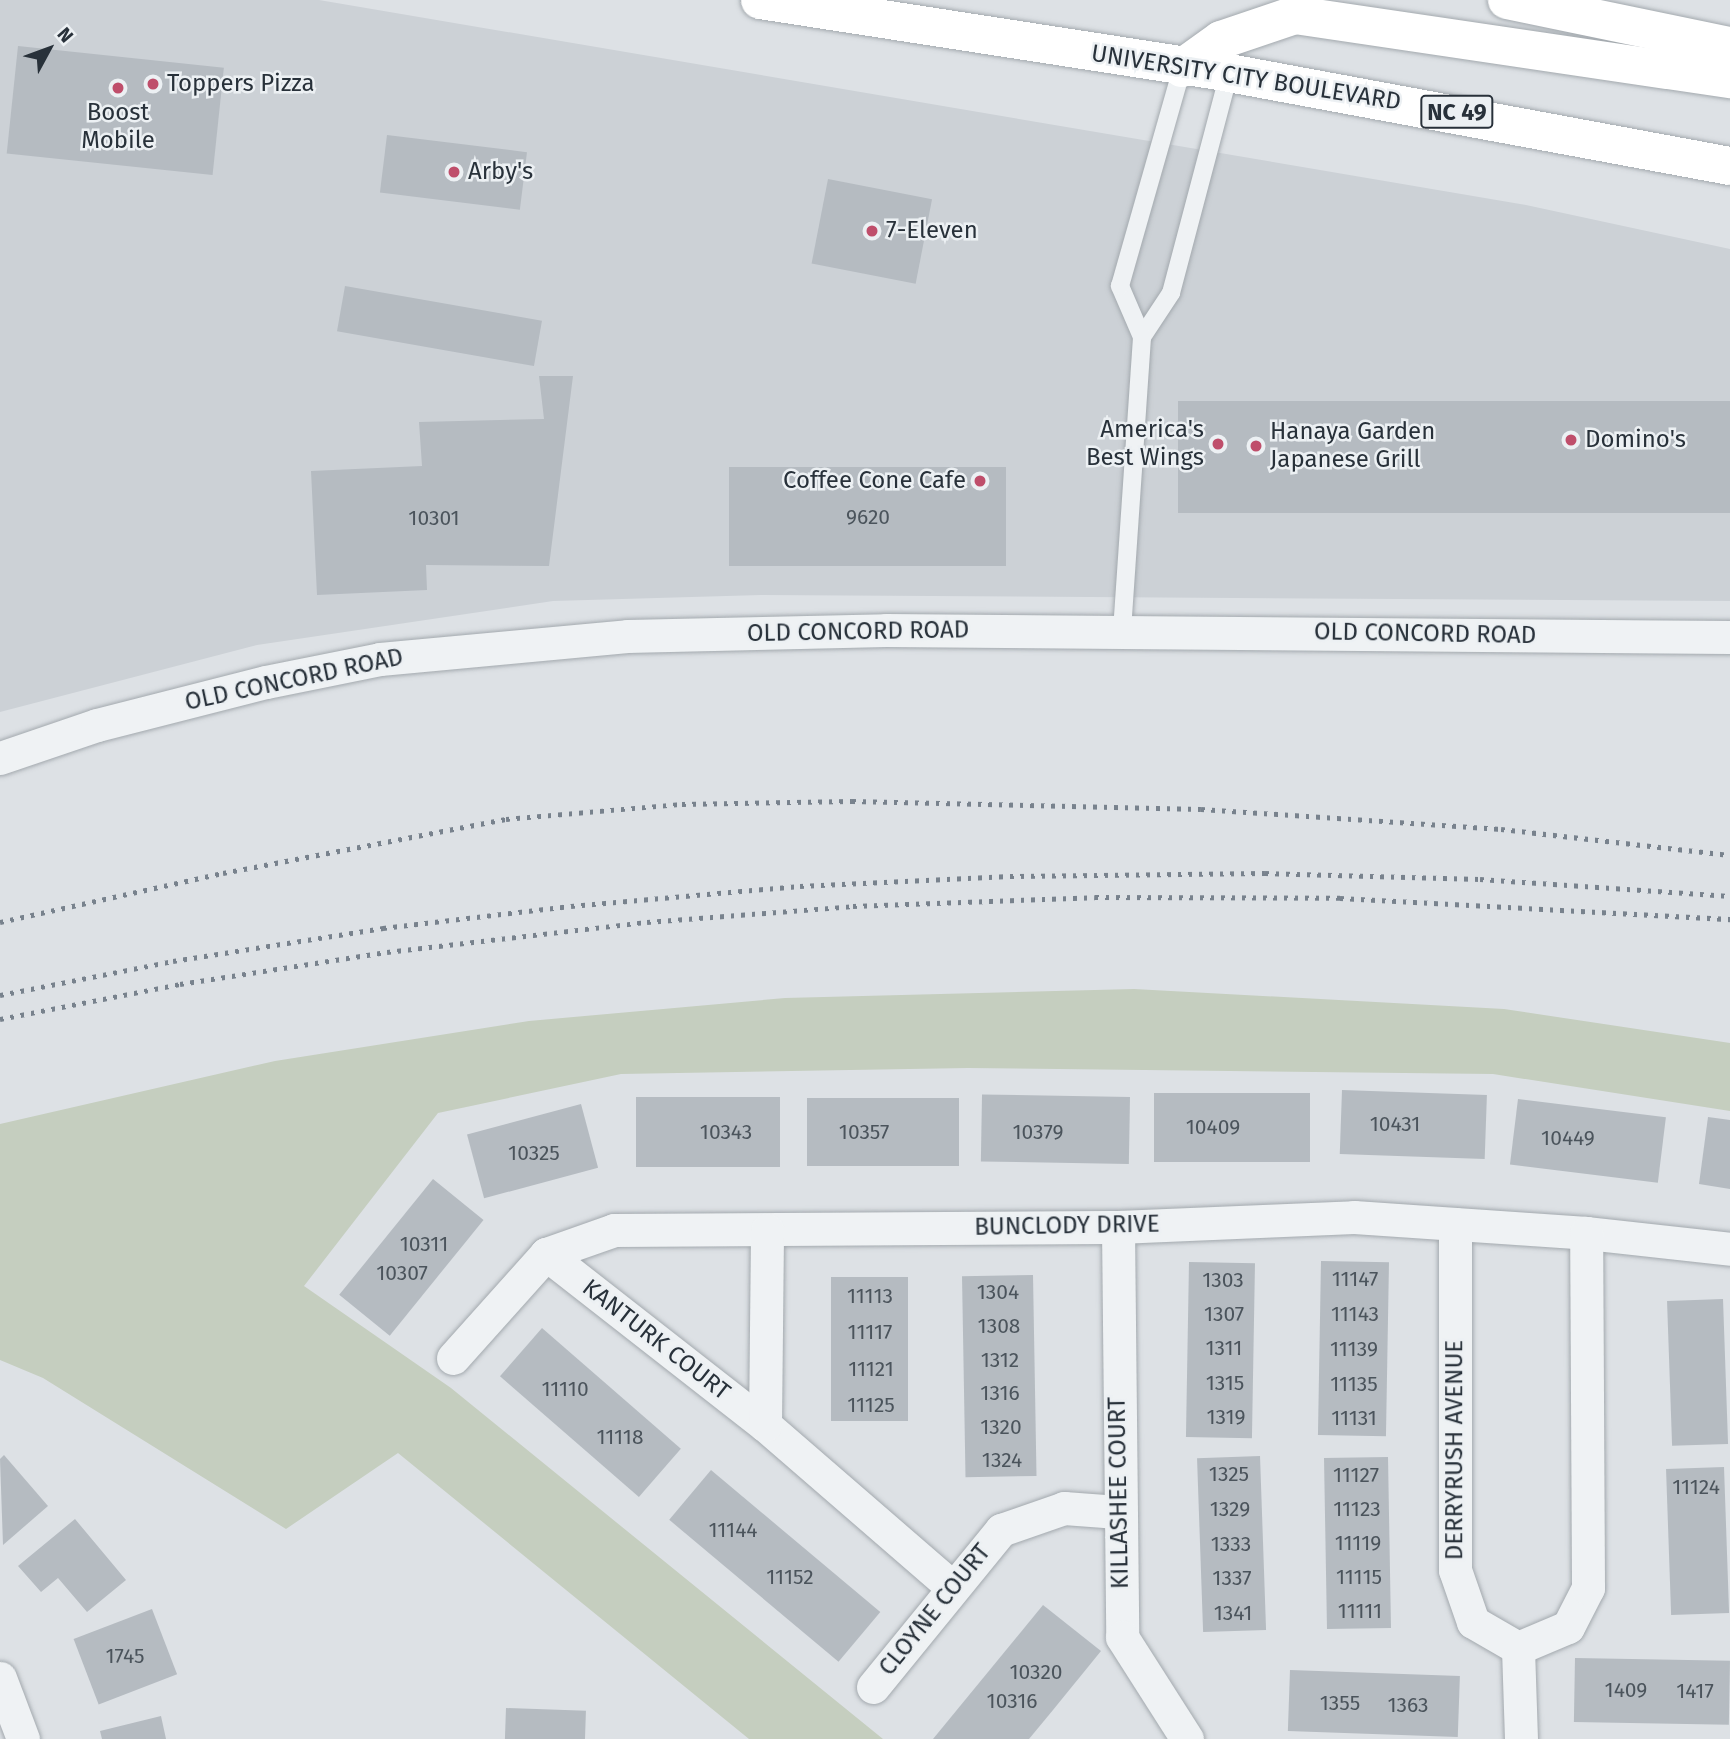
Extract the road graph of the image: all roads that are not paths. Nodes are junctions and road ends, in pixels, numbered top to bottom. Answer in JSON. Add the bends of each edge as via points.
{"nodes":[{"id":1,"x":760,"y":0,"type":"edge"},
{"id":2,"x":1507,"y":0,"type":"edge"},
{"id":3,"x":1730,"y":46,"type":"edge"},
{"id":4,"x":1182,"y":68,"type":"junction"},
{"id":5,"x":1229,"y":73,"type":"junction"},
{"id":6,"x":1730,"y":79,"type":"edge"},
{"id":7,"x":1730,"y":166,"type":"edge"},
{"id":8,"x":1142,"y":337,"type":"junction"},
{"id":9,"x":1122,"y":631,"type":"junction"},
{"id":10,"x":1730,"y":637,"type":"edge"},
{"id":11,"x":0,"y":758,"type":"edge"},
{"id":12,"x":1455,"y":1224,"type":"junction"},
{"id":13,"x":1118,"y":1227,"type":"junction"},
{"id":14,"x":767,"y":1230,"type":"junction"},
{"id":15,"x":1586,"y":1233,"type":"junction"},
{"id":16,"x":1730,"y":1248,"type":"edge"},
{"id":17,"x":546,"y":1254,"type":"junction"},
{"id":18,"x":453,"y":1358,"type":"dead end"},
{"id":19,"x":765,"y":1425,"type":"junction"},
{"id":20,"x":1118,"y":1512,"type":"junction"},
{"id":21,"x":951,"y":1587,"type":"junction"},
{"id":22,"x":1518,"y":1648,"type":"junction"},
{"id":23,"x":0,"y":1678,"type":"edge"},
{"id":24,"x":873,"y":1687,"type":"dead end"},
{"id":25,"x":23,"y":1739,"type":"edge"},
{"id":26,"x":1187,"y":1739,"type":"edge"},
{"id":27,"x":1521,"y":1739,"type":"edge"}],
"edges":[{"from":1,"to":4,"type":"main road","name":"UNIVERSITY CITY BOULEVARD","number":"NC 49"},
{"from":2,"to":3,"type":"main road"},
{"from":4,"to":5,"type":"main road","name":"UNIVERSITY CITY BOULEVARD","number":"NC 49"},
{"from":4,"to":6,"type":"main road","via":[[1222,40],[1295,15]]},
{"from":4,"to":8,"type":"lane","via":[[1119,286]]},
{"from":5,"to":7,"type":"main road","name":"UNIVERSITY CITY BOULEVARD","number":"NC 49"},
{"from":5,"to":8,"type":"lane","via":[[1171,293]]},
{"from":8,"to":9,"type":"lane"},
{"from":9,"to":10,"type":"street","name":"OLD CONCORD ROAD"},
{"from":9,"to":11,"type":"street","name":"OLD CONCORD ROAD","via":[[627,636],[430,653],[266,682],[97,725]]},
{"from":12,"to":13,"type":"street","name":"BUNCLODY DRIVE","via":[[1354,1217]]},
{"from":12,"to":15,"type":"street","name":"BUNCLODY DRIVE"},
{"from":12,"to":22,"type":"street","name":"DERRYRUSH AVENUE","via":[[1455,1570],[1473,1622]]},
{"from":13,"to":14,"type":"street","name":"BUNCLODY DRIVE"},
{"from":13,"to":20,"type":"street","name":"KILLASHEE COURT"},
{"from":14,"to":17,"type":"street","name":"BUNCLODY DRIVE","via":[[614,1230]]},
{"from":14,"to":19,"type":"street","name":"KANTURK COURT"},
{"from":15,"to":16,"type":"street","name":"BUNCLODY DRIVE"},
{"from":15,"to":22,"type":"street","via":[[1588,1588],[1568,1626]]},
{"from":17,"to":18,"type":"street","name":"BUNCLODY DRIVE"},
{"from":17,"to":19,"type":"street","name":"KANTURK COURT"},
{"from":19,"to":21,"type":"street","name":"KANTURK COURT"},
{"from":20,"to":21,"type":"street","name":"CLOYNE COURT","via":[[1064,1508],[1001,1530]]},
{"from":20,"to":26,"type":"street","name":"KILLASHEE COURT","via":[[1122,1637]]},
{"from":21,"to":24,"type":"street","name":"CLOYNE COURT"},
{"from":22,"to":27,"type":"street"},
{"from":23,"to":25,"type":"street"}]}
